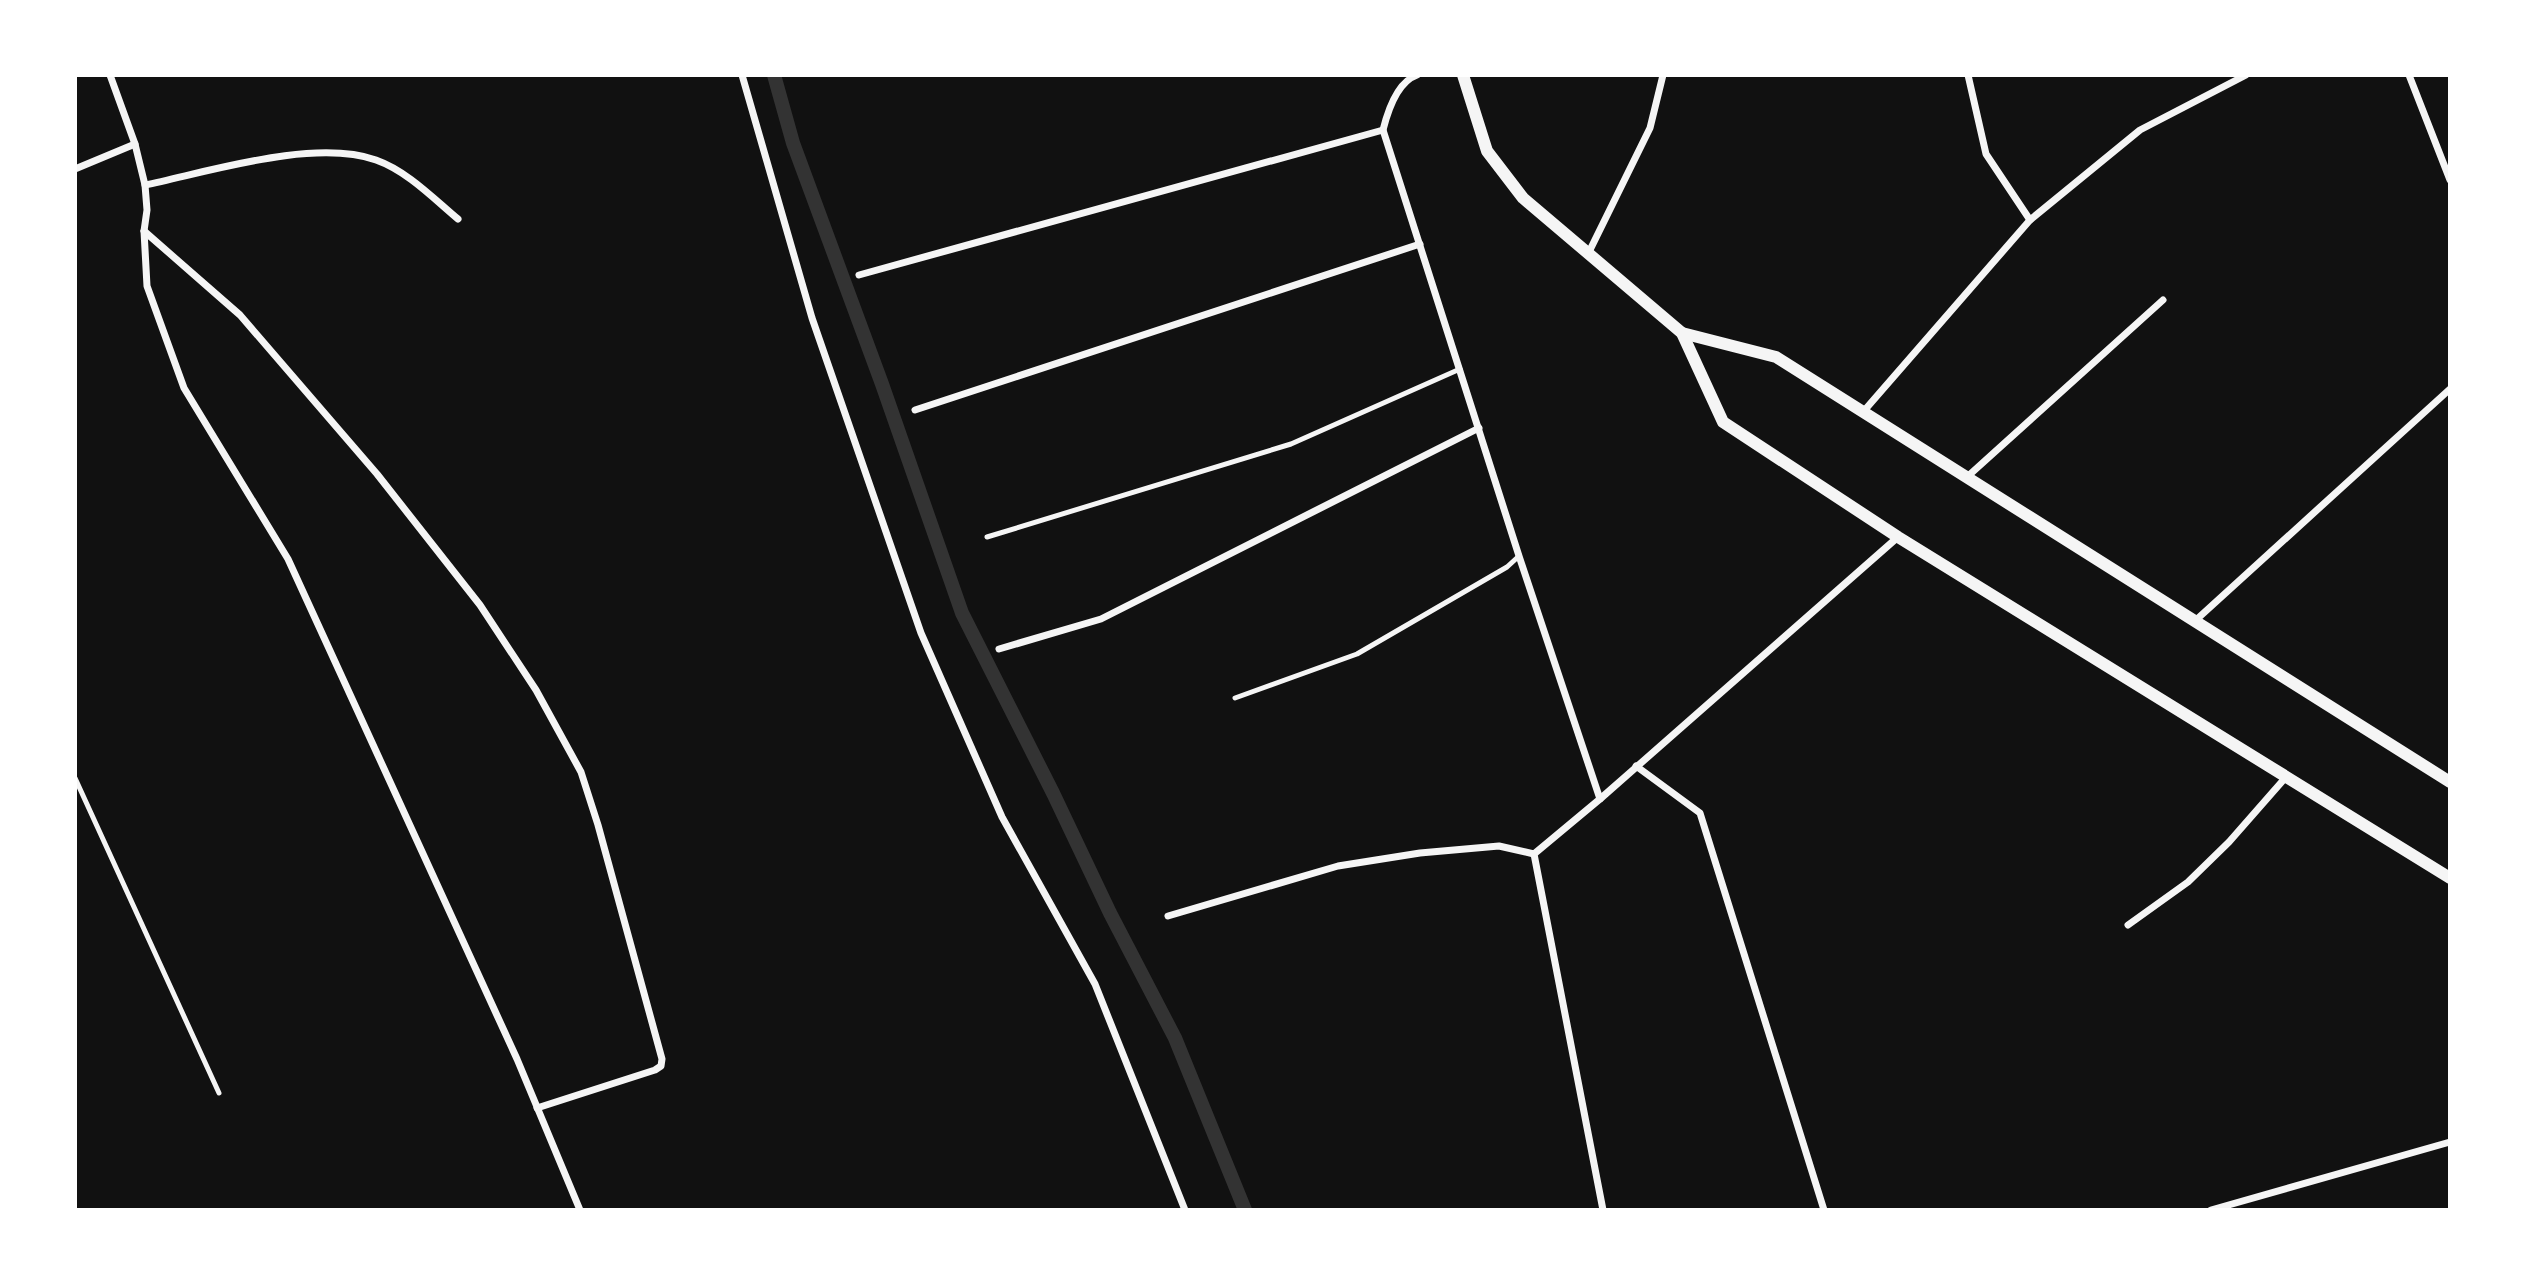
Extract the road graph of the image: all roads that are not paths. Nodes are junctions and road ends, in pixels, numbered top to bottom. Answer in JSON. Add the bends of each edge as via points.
{"nodes":[{"id":1,"x":110,"y":75,"type":"edge"},
{"id":2,"x":742,"y":75,"type":"edge"},
{"id":3,"x":1417,"y":75,"type":"edge"},
{"id":4,"x":1463,"y":75,"type":"edge"},
{"id":5,"x":1663,"y":75,"type":"edge"},
{"id":6,"x":1968,"y":75,"type":"edge"},
{"id":7,"x":2246,"y":75,"type":"edge"},
{"id":8,"x":2409,"y":75,"type":"edge"},
{"id":9,"x":1384,"y":130,"type":"junction"},
{"id":10,"x":135,"y":144,"type":"junction"},
{"id":11,"x":75,"y":169,"type":"edge"},
{"id":12,"x":2450,"y":180,"type":"edge"},
{"id":13,"x":145,"y":185,"type":"junction"},
{"id":14,"x":458,"y":219,"type":"dead end"},
{"id":15,"x":2030,"y":220,"type":"junction"},
{"id":16,"x":144,"y":231,"type":"junction"},
{"id":17,"x":1420,"y":244,"type":"junction"},
{"id":18,"x":1588,"y":254,"type":"junction"},
{"id":19,"x":859,"y":275,"type":"dead end"},
{"id":20,"x":2163,"y":300,"type":"dead end"},
{"id":21,"x":1682,"y":333,"type":"junction"},
{"id":22,"x":1460,"y":369,"type":"junction"},
{"id":23,"x":2450,"y":389,"type":"edge"},
{"id":24,"x":915,"y":410,"type":"dead end"},
{"id":25,"x":1863,"y":413,"type":"junction"},
{"id":26,"x":1479,"y":428,"type":"junction"},
{"id":27,"x":1967,"y":477,"type":"junction"},
{"id":28,"x":987,"y":537,"type":"dead end"},
{"id":29,"x":1898,"y":537,"type":"junction"},
{"id":30,"x":1520,"y":556,"type":"junction"},
{"id":31,"x":2196,"y":620,"type":"junction"},
{"id":32,"x":999,"y":649,"type":"dead end"},
{"id":33,"x":1235,"y":698,"type":"dead end"},
{"id":34,"x":1636,"y":766,"type":"junction"},
{"id":35,"x":2286,"y":777,"type":"junction"},
{"id":36,"x":75,"y":778,"type":"edge"},
{"id":37,"x":2450,"y":782,"type":"edge"},
{"id":38,"x":1600,"y":799,"type":"junction"},
{"id":39,"x":1534,"y":854,"type":"junction"},
{"id":40,"x":2450,"y":878,"type":"edge"},
{"id":41,"x":1168,"y":916,"type":"dead end"},
{"id":42,"x":2128,"y":925,"type":"dead end"},
{"id":43,"x":219,"y":1093,"type":"dead end"},
{"id":44,"x":537,"y":1108,"type":"junction"},
{"id":45,"x":2450,"y":1142,"type":"edge"},
{"id":46,"x":580,"y":1210,"type":"edge"},
{"id":47,"x":1185,"y":1210,"type":"edge"},
{"id":48,"x":1603,"y":1210,"type":"edge"},
{"id":49,"x":1824,"y":1210,"type":"edge"},
{"id":50,"x":2211,"y":1210,"type":"edge"}],
"edges":[{"from":1,"to":10,"type":"street"},
{"from":2,"to":47,"type":"street","via":[[812,318],[921,633],[1002,817],[1095,984]]},
{"from":3,"to":9,"type":"street","via":[[1408,79],[1389,109]]},
{"from":4,"to":18,"type":"street","via":[[1487,151],[1523,198]]},
{"from":5,"to":18,"type":"street","via":[[1650,128]]},
{"from":6,"to":15,"type":"street","via":[[1986,154]]},
{"from":7,"to":15,"type":"street","via":[[2140,130]]},
{"from":8,"to":12,"type":"street"},
{"from":9,"to":17,"type":"street"},
{"from":9,"to":19,"type":"street"},
{"from":10,"to":11,"type":"street"},
{"from":10,"to":13,"type":"street"},
{"from":13,"to":14,"type":"street","via":[[289,154],[336,152],[376,160],[396,170]]},
{"from":13,"to":16,"type":"street"},
{"from":15,"to":25,"type":"street"},
{"from":16,"to":44,"type":"street","via":[[147,286],[184,388],[288,559]]},
{"from":16,"to":44,"type":"street","via":[[240,315],[377,474],[480,605],[536,690],[581,772],[662,1059],[656,1070]]},
{"from":17,"to":22,"type":"street"},
{"from":17,"to":24,"type":"street"},
{"from":18,"to":21,"type":"street"},
{"from":20,"to":27,"type":"street"},
{"from":21,"to":25,"type":"street","via":[[1776,357]]},
{"from":21,"to":29,"type":"street","via":[[1723,422]]},
{"from":22,"to":26,"type":"street"},
{"from":22,"to":28,"type":"lane","via":[[1291,444]]},
{"from":23,"to":31,"type":"street"},
{"from":25,"to":27,"type":"street"},
{"from":26,"to":30,"type":"street"},
{"from":26,"to":32,"type":"street","via":[[1101,619]]},
{"from":27,"to":31,"type":"street"},
{"from":29,"to":34,"type":"street"},
{"from":29,"to":35,"type":"street"},
{"from":30,"to":33,"type":"lane","via":[[1357,654]]},
{"from":30,"to":38,"type":"street"},
{"from":31,"to":37,"type":"street"},
{"from":34,"to":38,"type":"street"},
{"from":34,"to":49,"type":"street","via":[[1700,813]]},
{"from":35,"to":40,"type":"street"},
{"from":35,"to":42,"type":"street","via":[[2188,882]]},
{"from":36,"to":43,"type":"lane"},
{"from":38,"to":39,"type":"street"},
{"from":39,"to":41,"type":"street","via":[[1499,846],[1338,866]]},
{"from":39,"to":48,"type":"street"},
{"from":44,"to":46,"type":"street"},
{"from":45,"to":50,"type":"street"}]}
